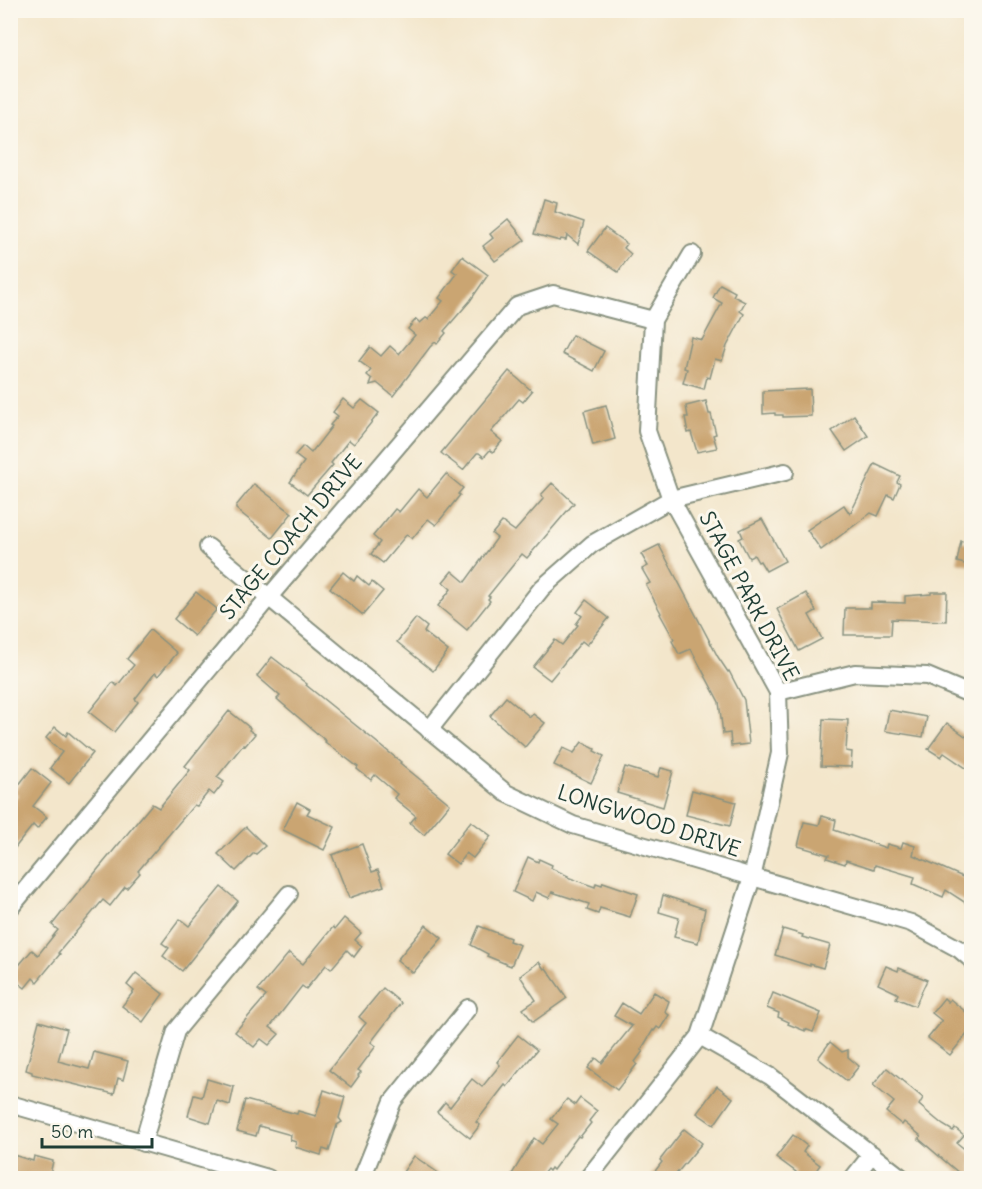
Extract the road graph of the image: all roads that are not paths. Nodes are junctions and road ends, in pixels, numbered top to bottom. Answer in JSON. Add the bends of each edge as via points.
{"nodes":[{"id":1,"x":692,"y":254,"type":"dead end"},
{"id":2,"x":653,"y":320,"type":"junction"},
{"id":3,"x":785,"y":472,"type":"dead end"},
{"id":4,"x":671,"y":499,"type":"junction"},
{"id":5,"x":208,"y":547,"type":"dead end"},
{"id":6,"x":269,"y":597,"type":"junction"},
{"id":7,"x":968,"y":687,"type":"edge"},
{"id":8,"x":778,"y":692,"type":"junction"},
{"id":9,"x":429,"y":730,"type":"junction"},
{"id":10,"x":752,"y":878,"type":"junction"},
{"id":11,"x":289,"y":894,"type":"dead end"},
{"id":12,"x":10,"y":908,"type":"edge"},
{"id":13,"x":972,"y":960,"type":"edge"},
{"id":14,"x":468,"y":1008,"type":"dead end"},
{"id":15,"x":700,"y":1036,"type":"junction"},
{"id":16,"x":10,"y":1104,"type":"edge"},
{"id":17,"x":142,"y":1143,"type":"junction"},
{"id":18,"x":872,"y":1154,"type":"junction"},
{"id":19,"x":268,"y":1179,"type":"edge"},
{"id":20,"x":362,"y":1179,"type":"edge"},
{"id":21,"x":588,"y":1179,"type":"edge"},
{"id":22,"x":853,"y":1179,"type":"edge"},
{"id":23,"x":902,"y":1179,"type":"edge"}],
"edges":[{"from":1,"to":2,"type":"street","name":"STAGE PARK DRIVE"},
{"from":2,"to":4,"type":"street","name":"STAGE PARK DRIVE","via":[[647,431]]},
{"from":2,"to":6,"type":"street","name":"STAGE COACH DRIVE","via":[[553,294],[517,306]]},
{"from":3,"to":4,"type":"street"},
{"from":4,"to":8,"type":"street","name":"STAGE PARK DRIVE"},
{"from":4,"to":9,"type":"street","via":[[592,544],[542,588]]},
{"from":5,"to":6,"type":"street","name":"LONGWOOD DRIVE"},
{"from":6,"to":9,"type":"street","name":"LONGWOOD DRIVE"},
{"from":6,"to":12,"type":"street","name":"STAGE COACH DRIVE"},
{"from":7,"to":8,"type":"street","via":[[927,676],[855,673]]},
{"from":8,"to":10,"type":"street","name":"STAGE PARK DRIVE","via":[[780,753]]},
{"from":9,"to":10,"type":"street","name":"LONGWOOD DRIVE","via":[[506,793],[573,825]]},
{"from":10,"to":13,"type":"street","name":"LONGWOOD DRIVE","via":[[911,923]]},
{"from":10,"to":15,"type":"street","name":"STAGE PARK DRIVE"},
{"from":11,"to":17,"type":"street","via":[[176,1031]]},
{"from":14,"to":20,"type":"street","via":[[393,1101]]},
{"from":15,"to":18,"type":"street","via":[[770,1076]]},
{"from":15,"to":21,"type":"street","name":"STAGE PARK DRIVE"},
{"from":16,"to":17,"type":"street"},
{"from":17,"to":19,"type":"street"},
{"from":18,"to":22,"type":"street"},
{"from":18,"to":23,"type":"street"}]}
